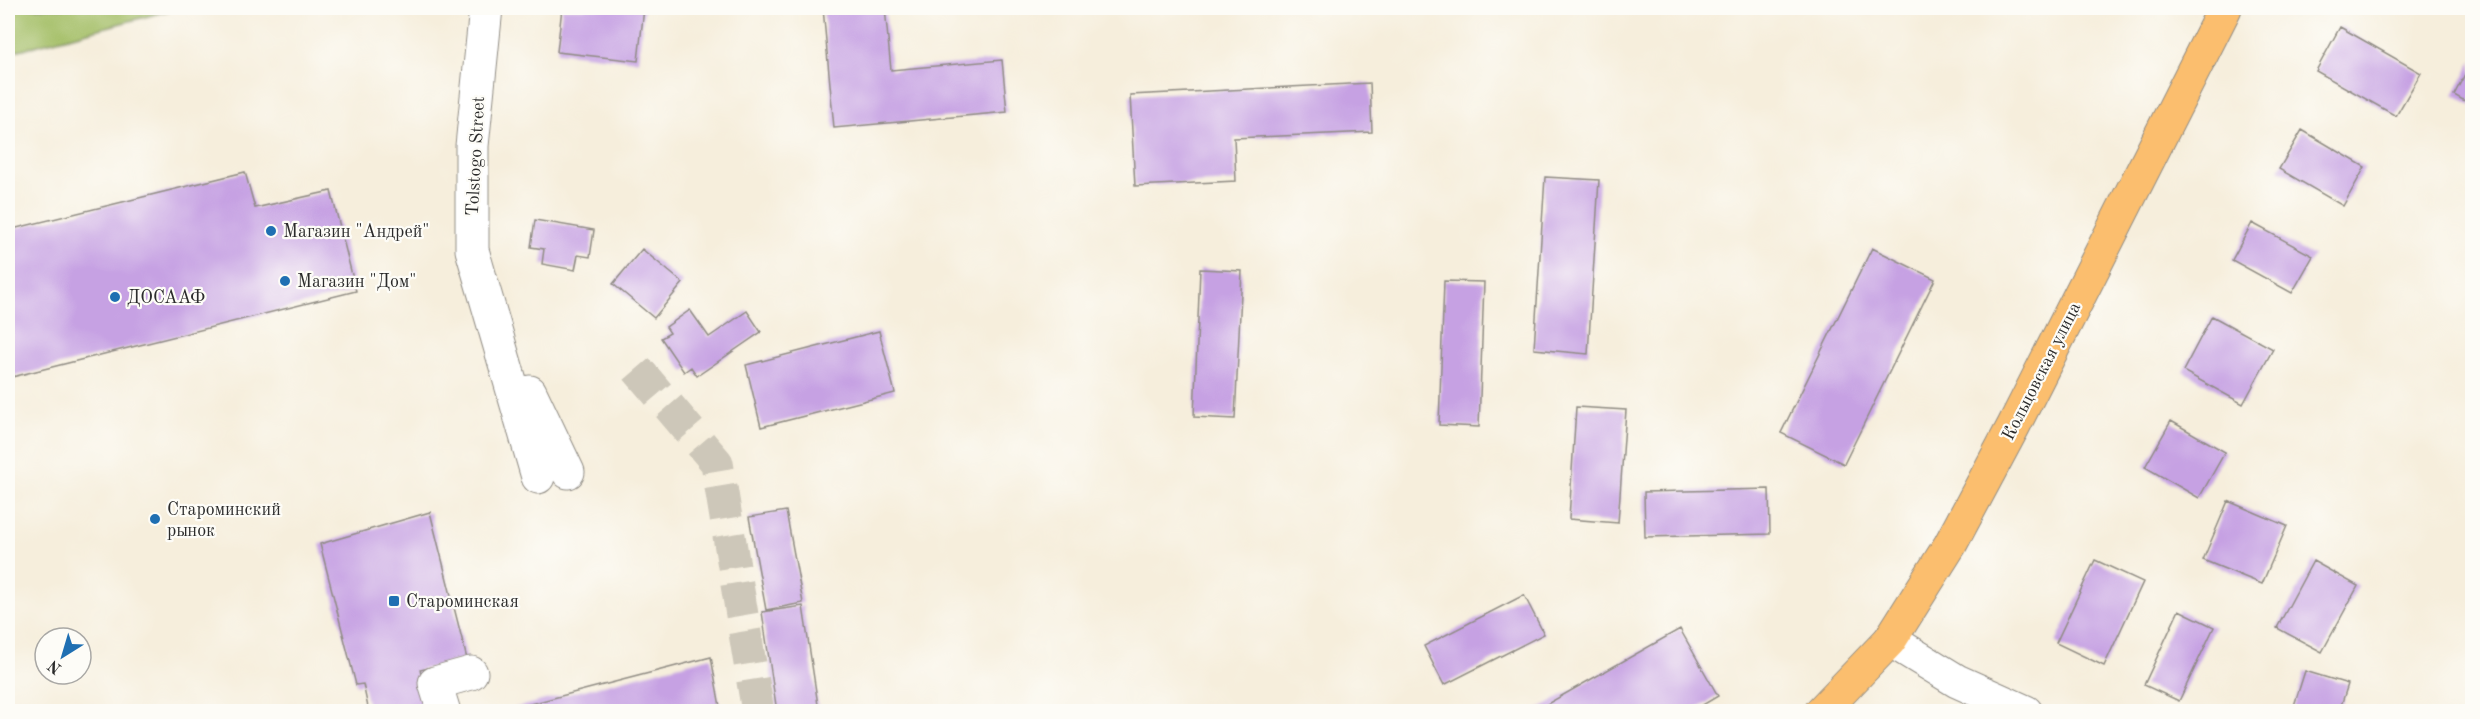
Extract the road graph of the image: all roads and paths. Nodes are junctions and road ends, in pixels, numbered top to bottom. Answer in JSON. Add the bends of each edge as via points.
{"nodes":[{"id":1,"x":486,"y":8,"type":"edge"},
{"id":2,"x":2225,"y":8,"type":"edge"},
{"id":3,"x":553,"y":474,"type":"dead end"},
{"id":4,"x":1890,"y":640,"type":"junction"},
{"id":5,"x":471,"y":673,"type":"dead end"},
{"id":6,"x":1978,"y":702,"type":"edge"},
{"id":7,"x":444,"y":711,"type":"edge"},
{"id":8,"x":1821,"y":711,"type":"edge"},
{"id":9,"x":2026,"y":711,"type":"edge"}],
"edges":[{"from":1,"to":3,"type":"street","name":"Tolstogo Street","via":[[472,146],[472,250]]},
{"from":2,"to":4,"type":"main road","name":"Кольцовская улица","via":[[2013,427],[1950,545]]},
{"from":4,"to":6,"type":"street","via":[[1957,681]]},
{"from":4,"to":8,"type":"main road","name":"Кольцовская улица"},
{"from":5,"to":7,"type":"street","via":[[435,683]]},
{"from":6,"to":9,"type":"street"}]}
